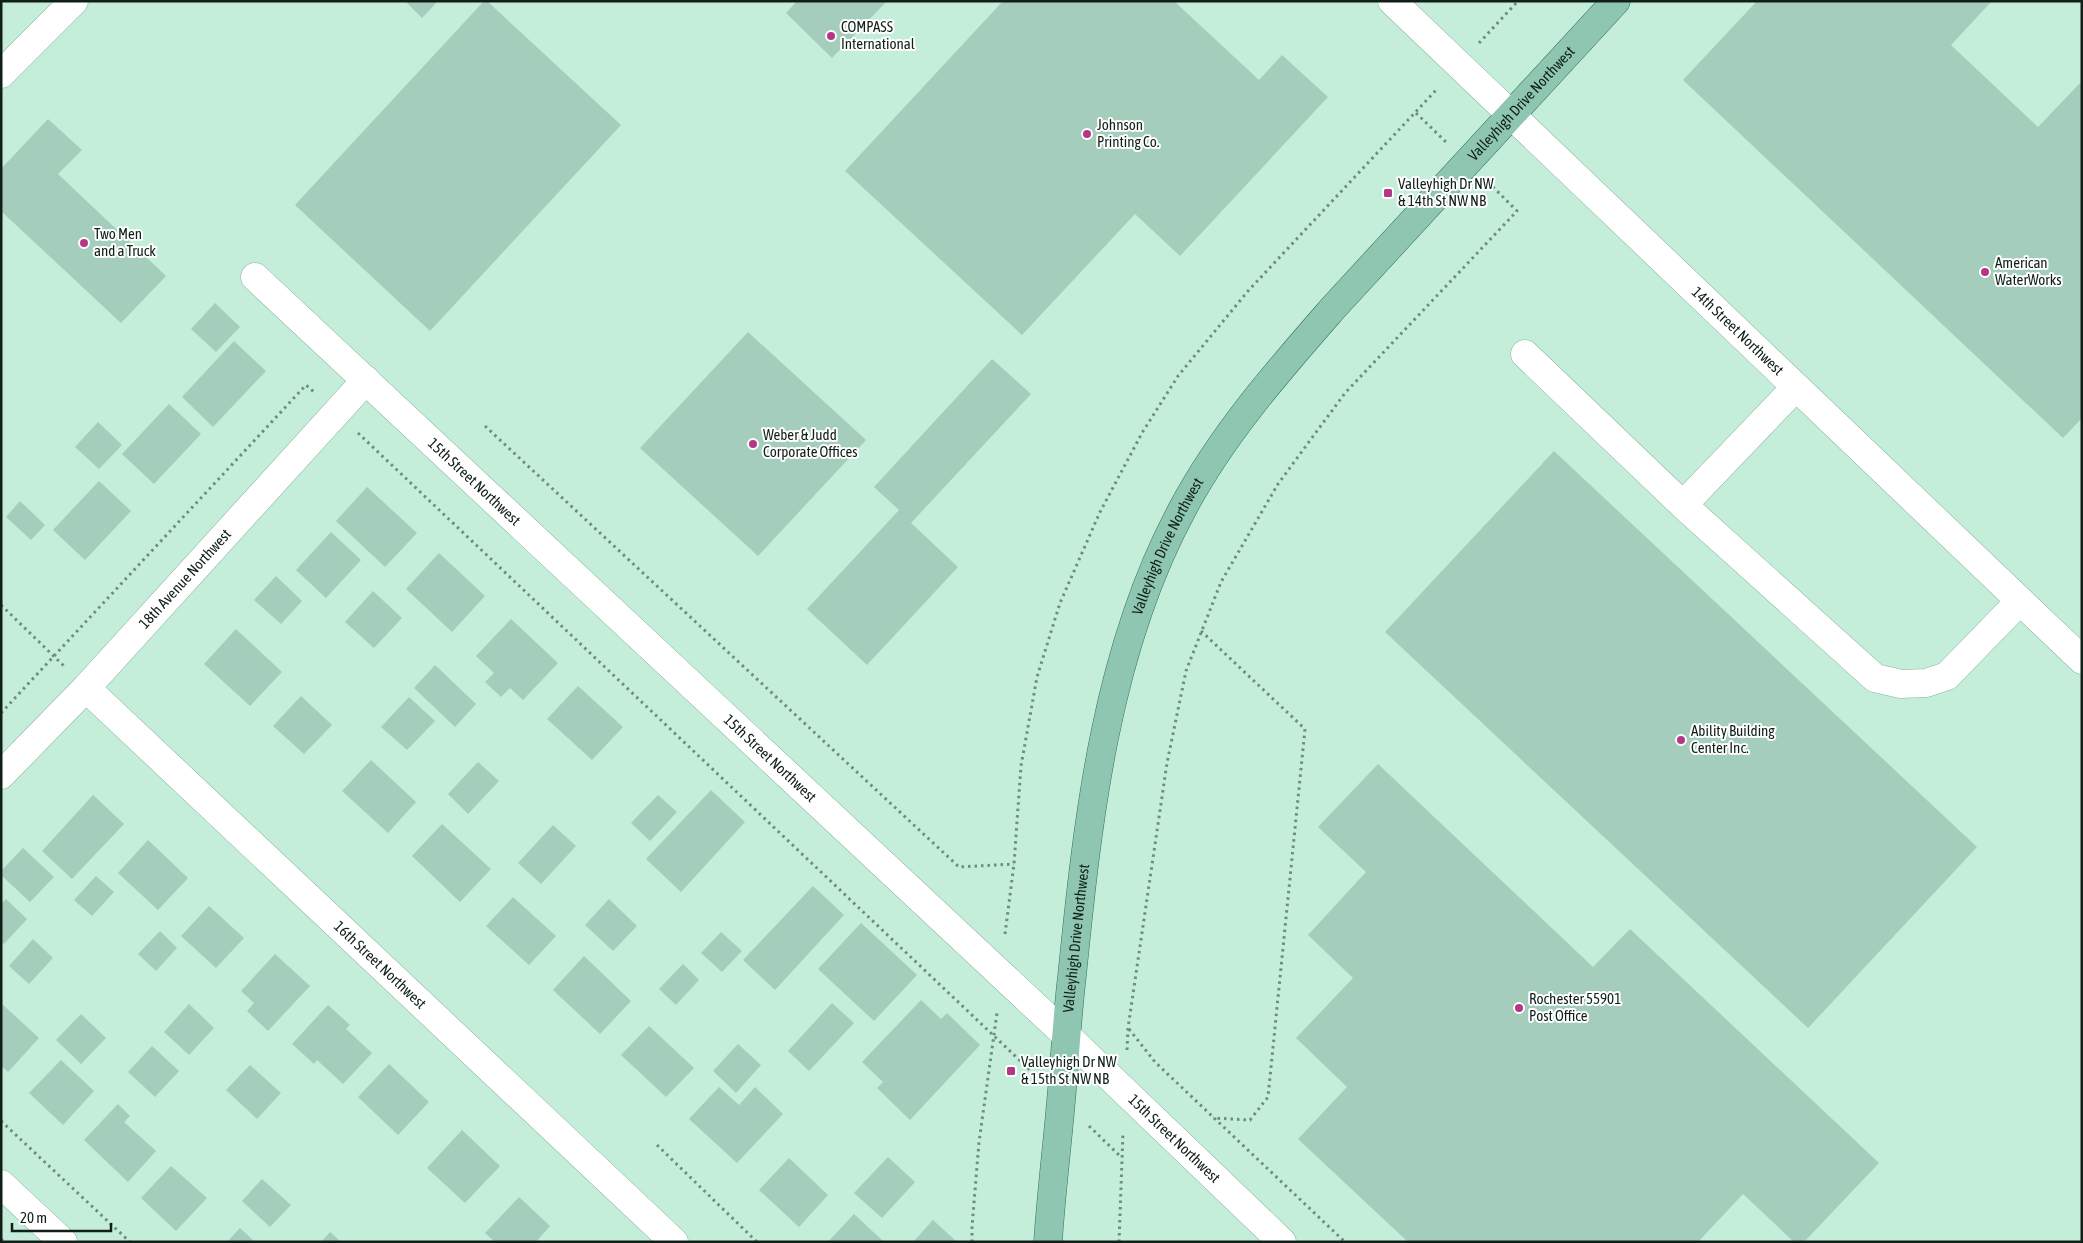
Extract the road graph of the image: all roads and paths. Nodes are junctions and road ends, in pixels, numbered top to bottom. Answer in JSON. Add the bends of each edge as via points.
{"nodes":[{"id":1,"x":74,"y":1,"type":"edge"},
{"id":2,"x":1392,"y":1,"type":"edge"},
{"id":3,"x":1616,"y":1,"type":"edge"},
{"id":4,"x":1,"y":74,"type":"edge"},
{"id":5,"x":1416,"y":112,"type":"dead end"},
{"id":6,"x":1512,"y":116,"type":"junction"},
{"id":7,"x":1517,"y":211,"type":"dead end"},
{"id":8,"x":255,"y":278,"type":"dead end"},
{"id":9,"x":1525,"y":354,"type":"dead end"},
{"id":10,"x":366,"y":380,"type":"junction"},
{"id":11,"x":306,"y":385,"type":"dead end"},
{"id":12,"x":1796,"y":387,"type":"junction"},
{"id":13,"x":485,"y":426,"type":"dead end"},
{"id":14,"x":367,"y":442,"type":"dead end"},
{"id":15,"x":1683,"y":505,"type":"junction"},
{"id":16,"x":2019,"y":602,"type":"junction"},
{"id":17,"x":1,"y":605,"type":"edge"},
{"id":18,"x":1201,"y":631,"type":"junction"},
{"id":19,"x":55,"y":657,"type":"junction"},
{"id":20,"x":2082,"y":660,"type":"edge"},
{"id":21,"x":86,"y":688,"type":"junction"},
{"id":22,"x":1,"y":713,"type":"edge"},
{"id":23,"x":1,"y":775,"type":"edge"},
{"id":24,"x":1014,"y":864,"type":"junction"},
{"id":25,"x":1007,"y":921,"type":"dead end"},
{"id":26,"x":1066,"y":1035,"type":"junction"},
{"id":27,"x":1214,"y":1118,"type":"junction"},
{"id":28,"x":1,"y":1121,"type":"edge"},
{"id":29,"x":657,"y":1145,"type":"dead end"},
{"id":30,"x":1121,"y":1156,"type":"dead end"},
{"id":31,"x":1,"y":1184,"type":"edge"},
{"id":32,"x":1,"y":1239,"type":"edge"},
{"id":33,"x":4,"y":1242,"type":"edge"},
{"id":34,"x":63,"y":1242,"type":"edge"},
{"id":35,"x":130,"y":1242,"type":"edge"},
{"id":36,"x":674,"y":1242,"type":"edge"},
{"id":37,"x":757,"y":1242,"type":"edge"},
{"id":38,"x":972,"y":1242,"type":"edge"},
{"id":39,"x":1048,"y":1242,"type":"edge"},
{"id":40,"x":1119,"y":1242,"type":"edge"},
{"id":41,"x":1282,"y":1242,"type":"edge"},
{"id":42,"x":1345,"y":1242,"type":"edge"}],
"edges":[{"from":1,"to":4,"type":"street"},
{"from":2,"to":6,"type":"street","name":"14th Street Northwest"},
{"from":3,"to":6,"type":"main road","name":"Valleyhigh Drive Northwest"},
{"from":5,"to":24,"type":"path","via":[[1248,291],[1178,376],[1100,512],[1060,603],[1037,677],[1021,766]]},
{"from":6,"to":12,"type":"street","name":"14th Street Northwest"},
{"from":6,"to":26,"type":"main road","name":"Valleyhigh Drive Northwest","via":[[1288,360],[1208,464],[1170,534],[1130,635],[1108,720],[1082,876]]},
{"from":7,"to":18,"type":"path","via":[[1346,393],[1278,484],[1221,582]]},
{"from":8,"to":10,"type":"street","name":"15th Street Northwest"},
{"from":9,"to":15,"type":"street"},
{"from":10,"to":21,"type":"street","name":"18th Avenue Northwest"},
{"from":10,"to":26,"type":"street","name":"15th Street Northwest"},
{"from":11,"to":19,"type":"path"},
{"from":12,"to":15,"type":"street"},
{"from":12,"to":16,"type":"street","name":"14th Street Northwest"},
{"from":13,"to":24,"type":"path","via":[[959,867]]},
{"from":14,"to":38,"type":"path","via":[[994,1036],[979,1142]]},
{"from":15,"to":16,"type":"street","via":[[1874,678],[1901,684],[1926,683],[1947,676]]},
{"from":16,"to":20,"type":"street","name":"14th Street Northwest"},
{"from":17,"to":19,"type":"path"},
{"from":18,"to":27,"type":"path","via":[[1186,671],[1167,763],[1128,1028],[1155,1062]]},
{"from":18,"to":27,"type":"path","via":[[1305,729],[1268,1097],[1250,1120]]},
{"from":19,"to":22,"type":"path"},
{"from":21,"to":23,"type":"street","name":"18th Avenue Northwest"},
{"from":21,"to":36,"type":"street","name":"16th Street Northwest"},
{"from":24,"to":25,"type":"path"},
{"from":26,"to":39,"type":"main road","name":"Valleyhigh Drive Northwest"},
{"from":26,"to":41,"type":"street","name":"15th Street Northwest"},
{"from":27,"to":42,"type":"path"},
{"from":28,"to":35,"type":"path"},
{"from":29,"to":37,"type":"path"},
{"from":30,"to":40,"type":"path"},
{"from":31,"to":34,"type":"street"},
{"from":32,"to":33,"type":"path"}]}
